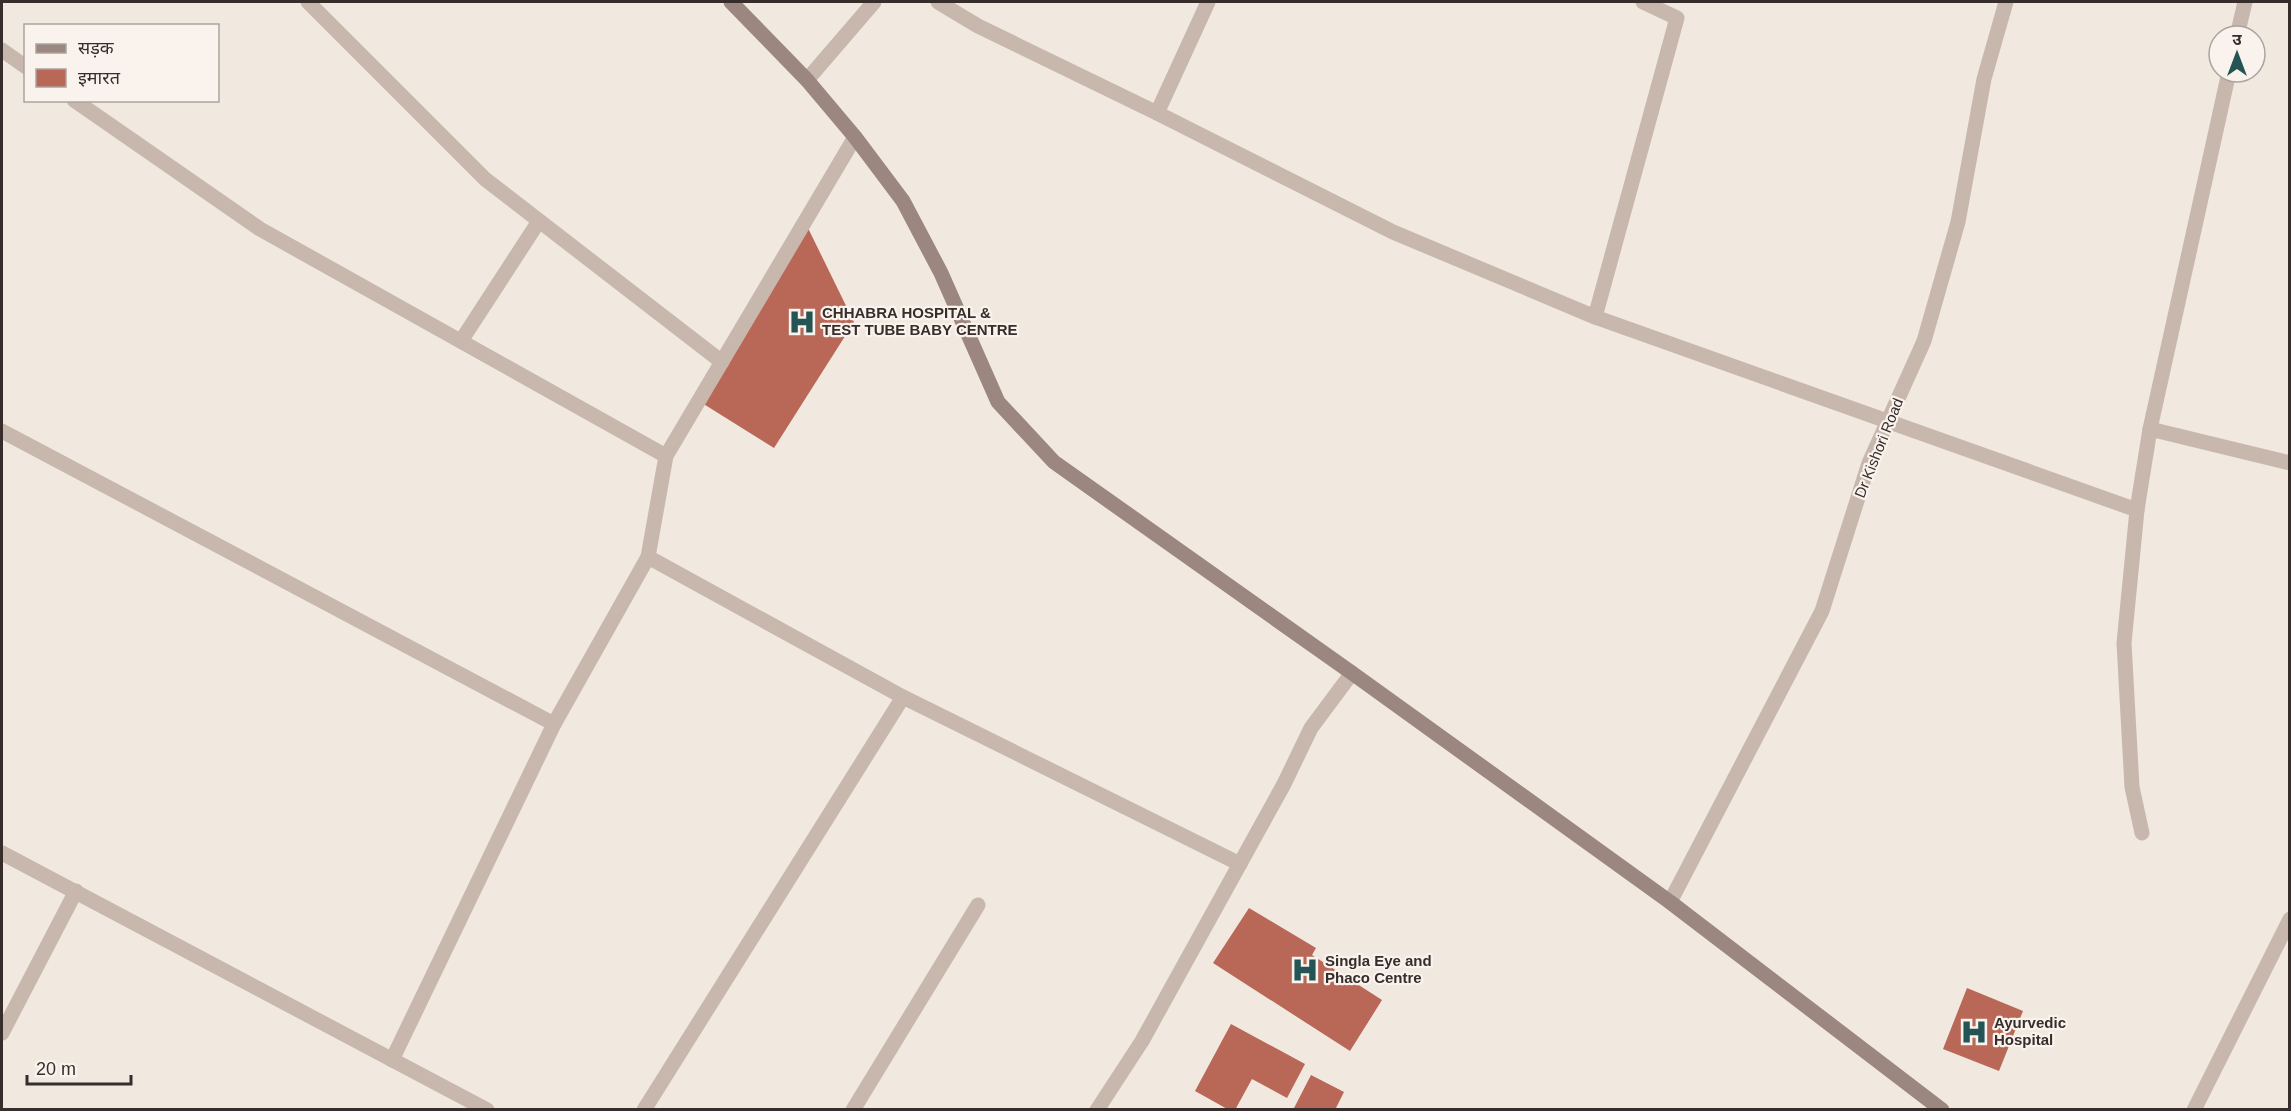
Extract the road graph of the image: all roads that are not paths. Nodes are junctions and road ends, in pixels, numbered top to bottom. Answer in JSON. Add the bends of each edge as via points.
{"nodes":[{"id":1,"x":308,"y":2,"type":"edge"},
{"id":2,"x":731,"y":2,"type":"edge"},
{"id":3,"x":874,"y":2,"type":"edge"},
{"id":4,"x":938,"y":2,"type":"edge"},
{"id":5,"x":1208,"y":2,"type":"edge"},
{"id":6,"x":1643,"y":2,"type":"edge"},
{"id":7,"x":1681,"y":2,"type":"edge"},
{"id":8,"x":2006,"y":2,"type":"edge"},
{"id":9,"x":2245,"y":2,"type":"edge"},
{"id":10,"x":1677,"y":18,"type":"junction"},
{"id":11,"x":2240,"y":24,"type":"edge"},
{"id":12,"x":2,"y":50,"type":"edge"},
{"id":13,"x":24,"y":66,"type":"edge"},
{"id":14,"x":807,"y":80,"type":"junction"},
{"id":15,"x":2226,"y":84,"type":"edge"},
{"id":16,"x":77,"y":102,"type":"edge"},
{"id":17,"x":1157,"y":113,"type":"junction"},
{"id":18,"x":855,"y":137,"type":"junction"},
{"id":19,"x":539,"y":222,"type":"junction"},
{"id":20,"x":1595,"y":317,"type":"junction"},
{"id":21,"x":461,"y":341,"type":"junction"},
{"id":22,"x":722,"y":362,"type":"junction"},
{"id":23,"x":1888,"y":421,"type":"junction"},
{"id":24,"x":2150,"y":429,"type":"junction"},
{"id":25,"x":2,"y":431,"type":"edge"},
{"id":26,"x":666,"y":456,"type":"junction"},
{"id":27,"x":2289,"y":464,"type":"edge"},
{"id":28,"x":2137,"y":510,"type":"junction"},
{"id":29,"x":648,"y":557,"type":"junction"},
{"id":30,"x":1352,"y":673,"type":"junction"},
{"id":31,"x":903,"y":697,"type":"junction"},
{"id":32,"x":554,"y":724,"type":"junction"},
{"id":33,"x":2142,"y":833,"type":"dead end"},
{"id":34,"x":2,"y":853,"type":"edge"},
{"id":35,"x":1240,"y":864,"type":"junction"},
{"id":36,"x":76,"y":891,"type":"junction"},
{"id":37,"x":1670,"y":902,"type":"junction"},
{"id":38,"x":978,"y":905,"type":"dead end"},
{"id":39,"x":2289,"y":919,"type":"edge"},
{"id":40,"x":2,"y":1033,"type":"edge"},
{"id":41,"x":392,"y":1060,"type":"junction"},
{"id":42,"x":487,"y":1110,"type":"edge"},
{"id":43,"x":644,"y":1110,"type":"edge"},
{"id":44,"x":853,"y":1110,"type":"edge"},
{"id":45,"x":1097,"y":1110,"type":"edge"},
{"id":46,"x":1942,"y":1110,"type":"edge"},
{"id":47,"x":2194,"y":1110,"type":"edge"}],
"edges":[{"from":1,"to":19,"type":"street","via":[[485,179]]},
{"from":2,"to":14,"type":"main road"},
{"from":3,"to":14,"type":"street"},
{"from":4,"to":17,"type":"street","via":[[978,26]]},
{"from":5,"to":17,"type":"street"},
{"from":6,"to":10,"type":"street"},
{"from":7,"to":10,"type":"street"},
{"from":8,"to":23,"type":"street","name":"Dr Kishori Road","via":[[1984,79],[1958,222],[1924,341]]},
{"from":9,"to":11,"type":"street"},
{"from":10,"to":20,"type":"street"},
{"from":12,"to":13,"type":"street"},
{"from":14,"to":18,"type":"main road"},
{"from":15,"to":24,"type":"street"},
{"from":16,"to":21,"type":"street","via":[[260,229]]},
{"from":17,"to":20,"type":"street","via":[[1393,232]]},
{"from":18,"to":22,"type":"street"},
{"from":18,"to":30,"type":"main road","via":[[903,201],[941,273],[998,402],[1014,420],[1054,462]]},
{"from":19,"to":21,"type":"street"},
{"from":19,"to":22,"type":"street"},
{"from":20,"to":23,"type":"street"},
{"from":21,"to":26,"type":"street"},
{"from":22,"to":26,"type":"street"},
{"from":23,"to":28,"type":"street"},
{"from":23,"to":37,"type":"street","name":"Dr Kishori Road","via":[[1869,463],[1822,611]]},
{"from":24,"to":27,"type":"street"},
{"from":24,"to":28,"type":"street"},
{"from":25,"to":32,"type":"street"},
{"from":26,"to":29,"type":"street"},
{"from":28,"to":33,"type":"street","via":[[2124,643],[2132,787]]},
{"from":29,"to":31,"type":"street"},
{"from":29,"to":32,"type":"street"},
{"from":30,"to":35,"type":"street","via":[[1311,728]]},
{"from":30,"to":37,"type":"main road"},
{"from":31,"to":35,"type":"street"},
{"from":31,"to":43,"type":"street"},
{"from":32,"to":41,"type":"street"},
{"from":34,"to":36,"type":"street"},
{"from":35,"to":45,"type":"street","via":[[1142,1041]]},
{"from":36,"to":40,"type":"street"},
{"from":36,"to":41,"type":"street"},
{"from":37,"to":46,"type":"main road"},
{"from":38,"to":44,"type":"street"},
{"from":39,"to":47,"type":"street"},
{"from":41,"to":42,"type":"street"}]}
